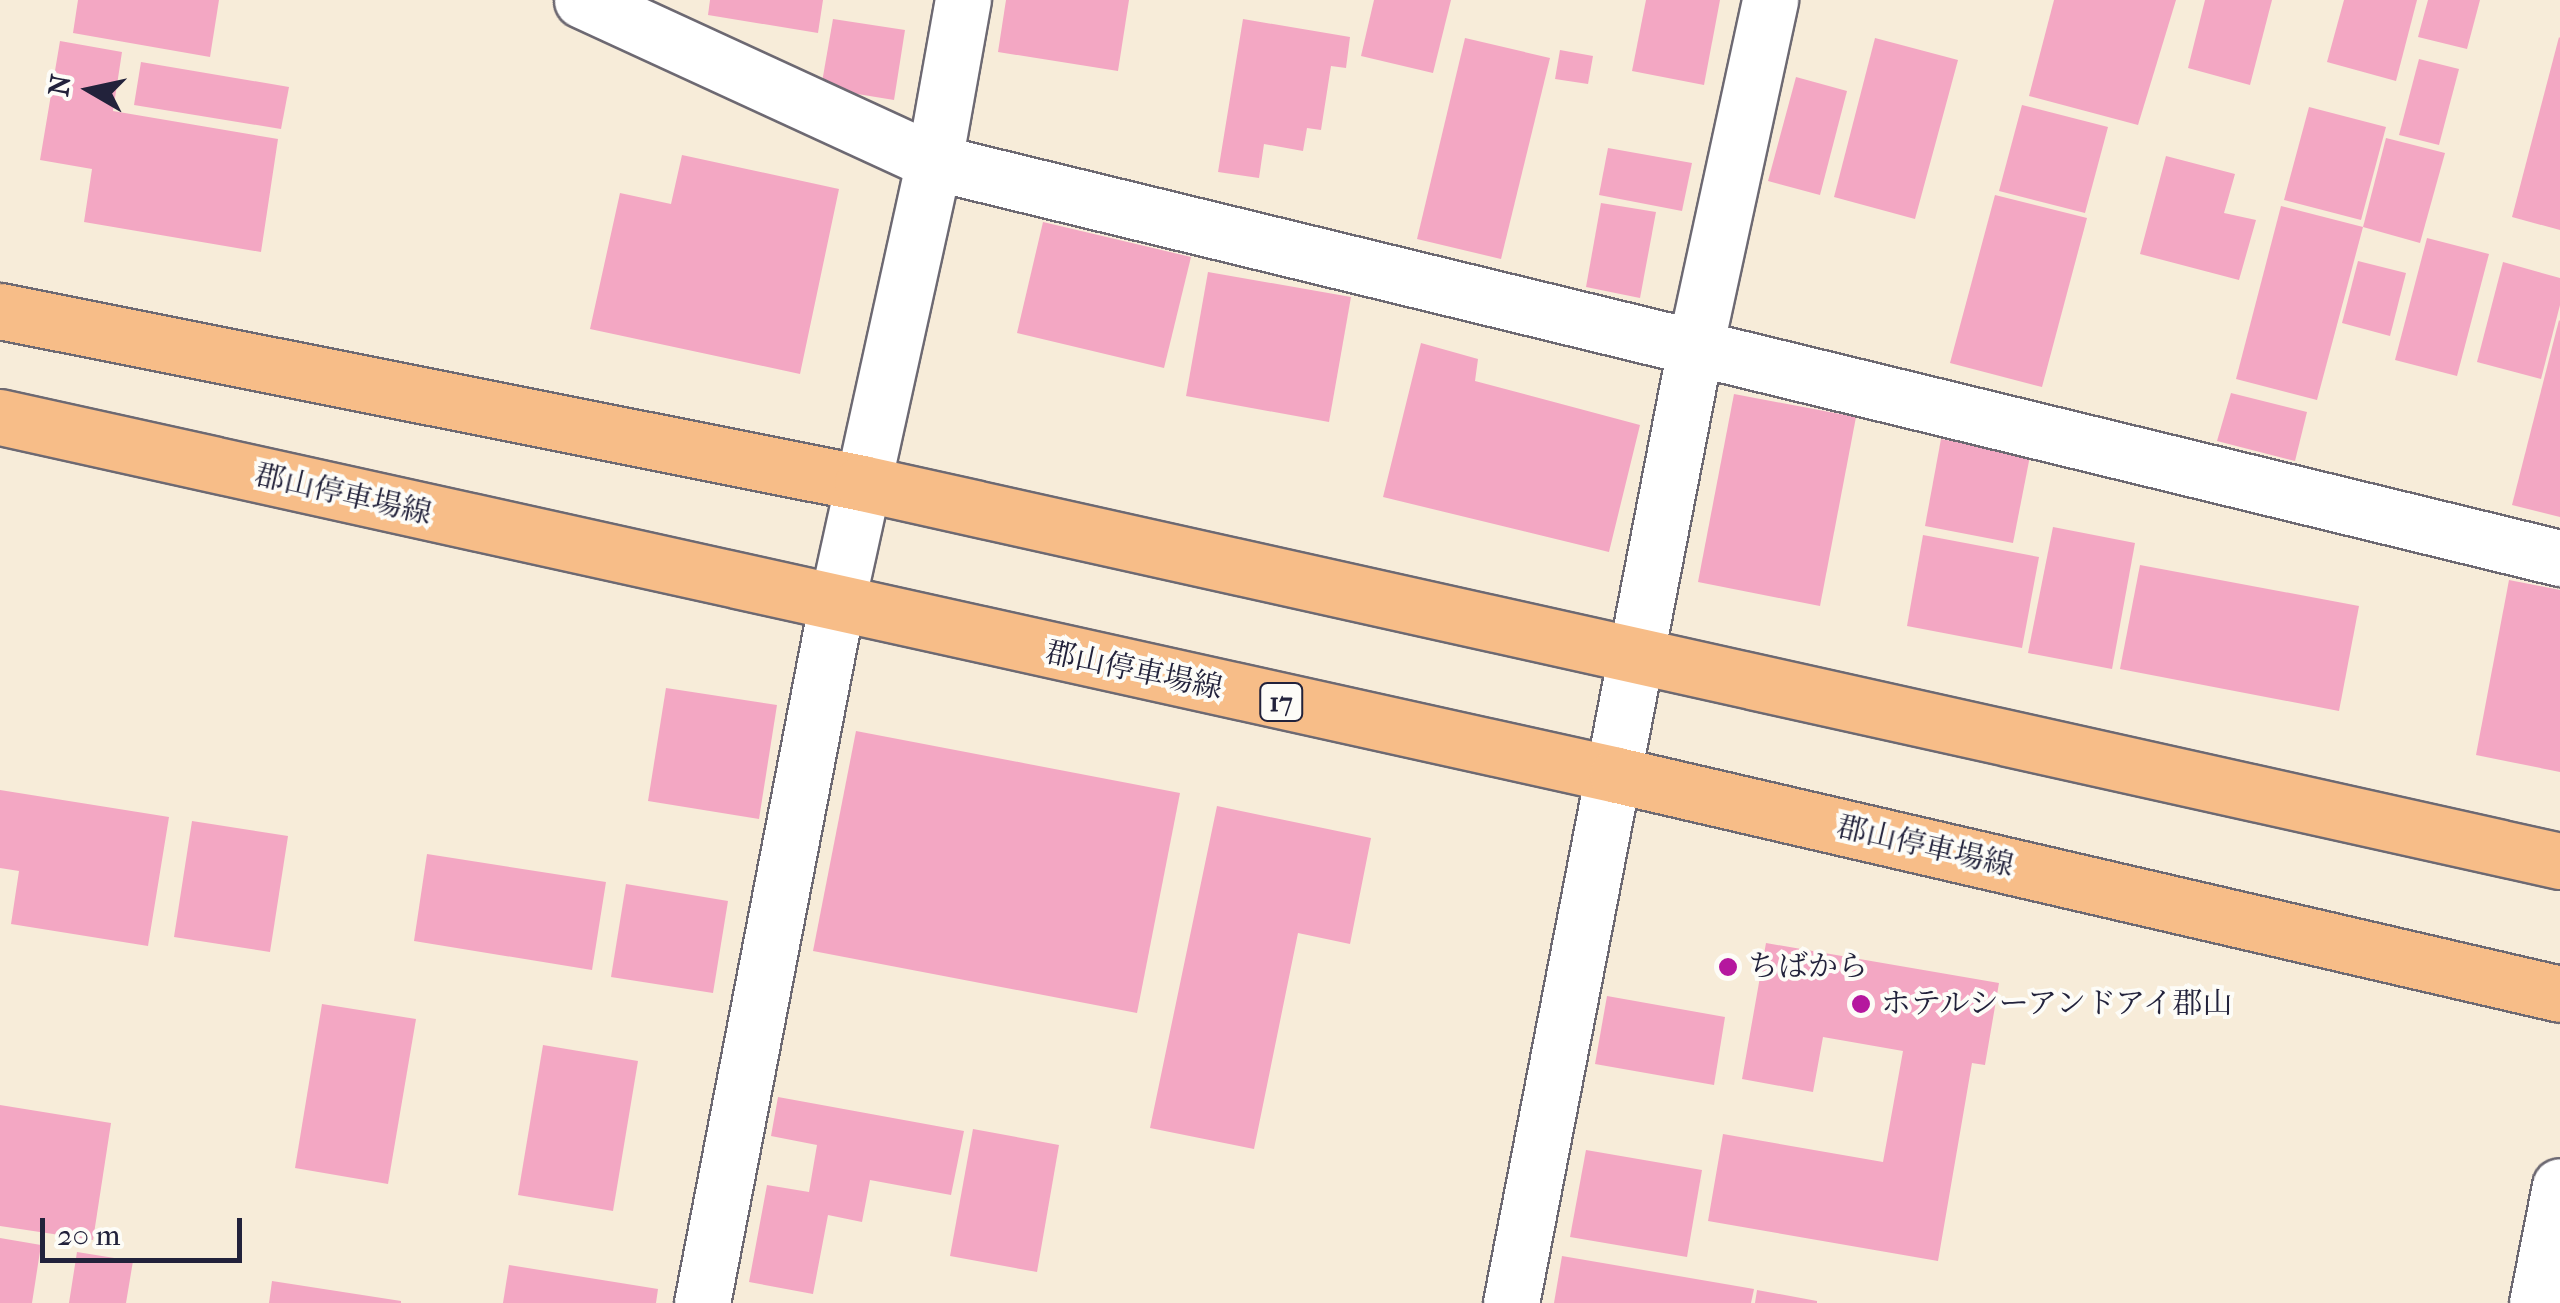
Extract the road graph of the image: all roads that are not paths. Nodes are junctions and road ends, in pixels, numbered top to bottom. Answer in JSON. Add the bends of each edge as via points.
{"nodes":[{"id":1,"x":582,"y":0,"type":"edge"},
{"id":2,"x":963,"y":0,"type":"edge"},
{"id":3,"x":1770,"y":0,"type":"edge"},
{"id":4,"x":934,"y":162,"type":"junction"},
{"id":5,"x":0,"y":311,"type":"edge"},
{"id":6,"x":1696,"y":343,"type":"junction"},
{"id":7,"x":0,"y":417,"type":"edge"},
{"id":8,"x":862,"y":482,"type":"junction"},
{"id":9,"x":2560,"y":558,"type":"edge"},
{"id":10,"x":836,"y":606,"type":"junction"},
{"id":11,"x":1637,"y":652,"type":"junction"},
{"id":12,"x":1617,"y":775,"type":"junction"},
{"id":13,"x":2560,"y":862,"type":"edge"},
{"id":14,"x":2560,"y":994,"type":"edge"},
{"id":15,"x":2560,"y":1186,"type":"edge"},
{"id":16,"x":702,"y":1303,"type":"edge"},
{"id":17,"x":1511,"y":1303,"type":"edge"},
{"id":18,"x":2537,"y":1303,"type":"edge"}],
"edges":[{"from":1,"to":4,"type":"street"},
{"from":2,"to":4,"type":"street"},
{"from":3,"to":6,"type":"street"},
{"from":4,"to":6,"type":"street"},
{"from":4,"to":8,"type":"street"},
{"from":5,"to":8,"type":"main road"},
{"from":6,"to":9,"type":"street"},
{"from":6,"to":11,"type":"street"},
{"from":7,"to":10,"type":"main road","name":"郡山停車場線","number":"17"},
{"from":8,"to":10,"type":"street"},
{"from":8,"to":11,"type":"main road"},
{"from":10,"to":12,"type":"main road","name":"郡山停車場線","number":"17"},
{"from":10,"to":16,"type":"street"},
{"from":11,"to":12,"type":"street"},
{"from":11,"to":13,"type":"main road"},
{"from":12,"to":14,"type":"main road","name":"郡山停車場線","number":"17"},
{"from":12,"to":17,"type":"street"},
{"from":15,"to":18,"type":"street"}]}
